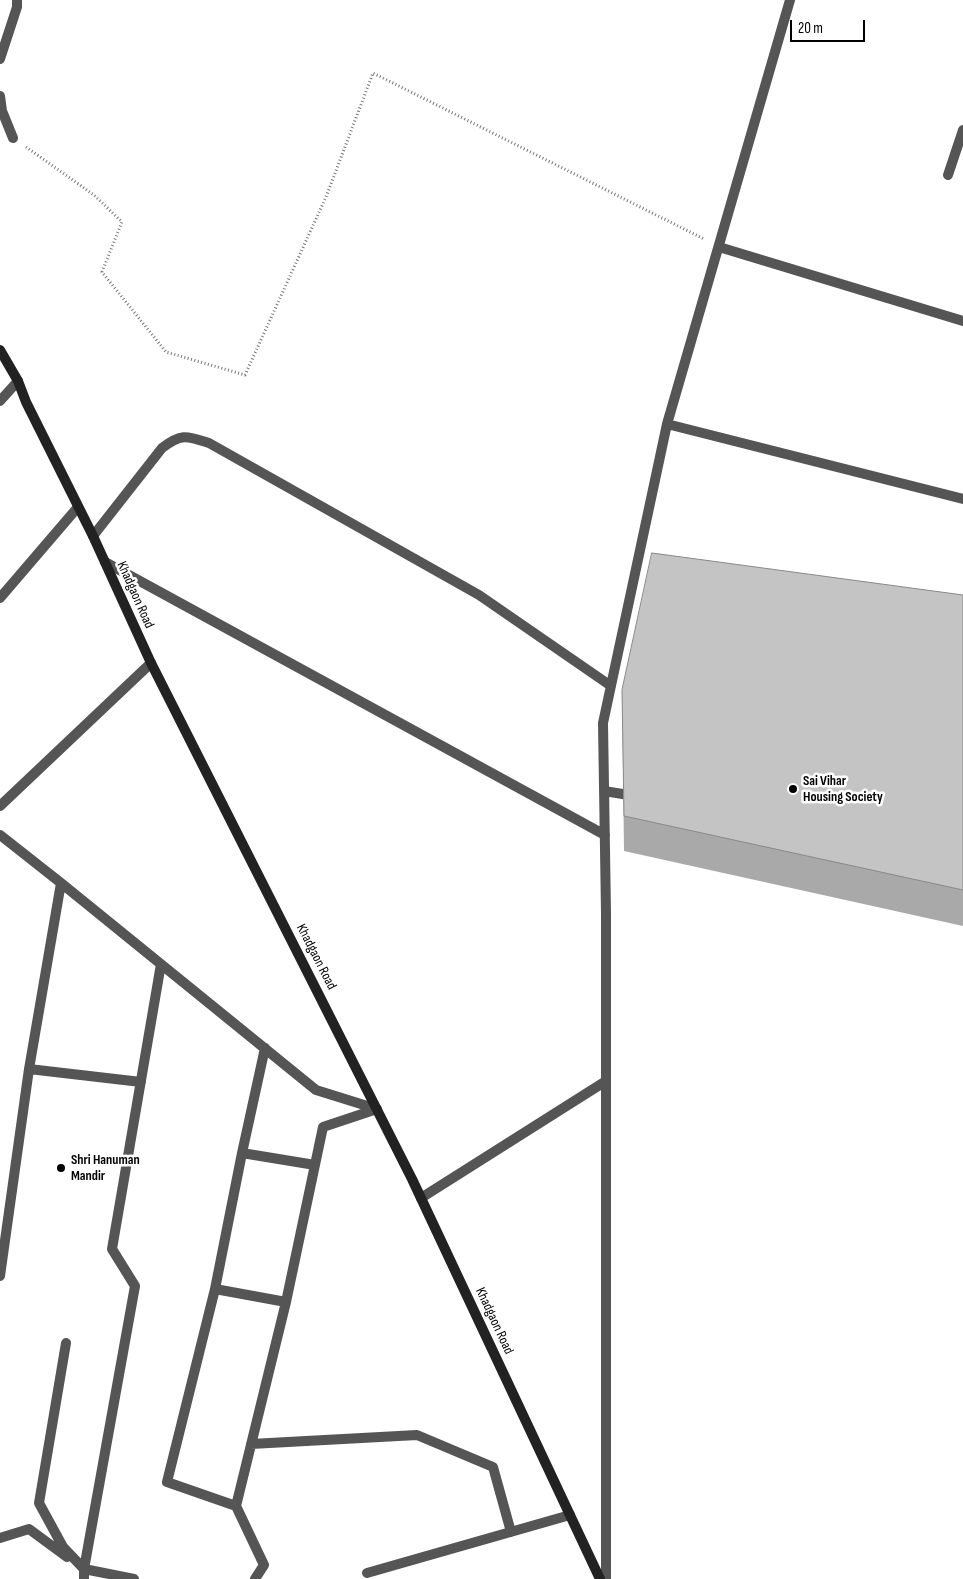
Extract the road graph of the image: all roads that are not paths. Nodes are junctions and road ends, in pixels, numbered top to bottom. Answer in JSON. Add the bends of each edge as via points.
{"nodes":[{"id":1,"x":17,"y":0,"type":"edge"},
{"id":2,"x":790,"y":0,"type":"edge"},
{"id":3,"x":0,"y":59,"type":"edge"},
{"id":4,"x":0,"y":96,"type":"edge"},
{"id":5,"x":963,"y":130,"type":"edge"},
{"id":6,"x":0,"y":132,"type":"edge"},
{"id":7,"x":948,"y":175,"type":"dead end"},
{"id":8,"x":719,"y":246,"type":"junction"},
{"id":9,"x":963,"y":321,"type":"edge"},
{"id":10,"x":0,"y":350,"type":"edge"},
{"id":11,"x":18,"y":381,"type":"junction"},
{"id":12,"x":0,"y":401,"type":"edge"},
{"id":13,"x":668,"y":424,"type":"junction"},
{"id":14,"x":963,"y":499,"type":"edge"},
{"id":15,"x":78,"y":507,"type":"junction"},
{"id":16,"x":93,"y":536,"type":"junction"},
{"id":17,"x":105,"y":562,"type":"junction"},
{"id":18,"x":0,"y":598,"type":"edge"},
{"id":19,"x":151,"y":663,"type":"junction"},
{"id":20,"x":611,"y":686,"type":"junction"},
{"id":21,"x":604,"y":792,"type":"junction"},
{"id":22,"x":643,"y":797,"type":"edge"},
{"id":23,"x":0,"y":806,"type":"edge"},
{"id":24,"x":0,"y":835,"type":"edge"},
{"id":25,"x":604,"y":835,"type":"junction"},
{"id":26,"x":61,"y":883,"type":"junction"},
{"id":27,"x":161,"y":964,"type":"junction"},
{"id":28,"x":265,"y":1048,"type":"junction"},
{"id":29,"x":29,"y":1068,"type":"junction"},
{"id":30,"x":606,"y":1081,"type":"junction"},
{"id":31,"x":141,"y":1082,"type":"junction"},
{"id":32,"x":377,"y":1109,"type":"junction"},
{"id":33,"x":242,"y":1153,"type":"junction"},
{"id":34,"x":315,"y":1165,"type":"junction"},
{"id":35,"x":421,"y":1198,"type":"junction"},
{"id":36,"x":0,"y":1276,"type":"edge"},
{"id":37,"x":215,"y":1289,"type":"junction"},
{"id":38,"x":286,"y":1302,"type":"junction"},
{"id":39,"x":66,"y":1343,"type":"dead end"},
{"id":40,"x":251,"y":1444,"type":"junction"},
{"id":41,"x":236,"y":1506,"type":"junction"},
{"id":42,"x":570,"y":1515,"type":"junction"},
{"id":43,"x":511,"y":1532,"type":"junction"},
{"id":44,"x":0,"y":1538,"type":"edge"},
{"id":45,"x":367,"y":1573,"type":"dead end"},
{"id":46,"x":84,"y":1574,"type":"edge"},
{"id":47,"x":134,"y":1579,"type":"edge"},
{"id":48,"x":255,"y":1579,"type":"edge"},
{"id":49,"x":600,"y":1579,"type":"edge"},
{"id":50,"x":606,"y":1579,"type":"edge"}],
"edges":[{"from":1,"to":3,"type":"street"},
{"from":2,"to":8,"type":"street"},
{"from":4,"to":6,"type":"street","via":[[2,111],[13,138]]},
{"from":5,"to":7,"type":"street"},
{"from":8,"to":9,"type":"street"},
{"from":8,"to":13,"type":"street"},
{"from":10,"to":11,"type":"street","name":"Khadgaon Road"},
{"from":11,"to":12,"type":"street"},
{"from":11,"to":15,"type":"street","name":"Khadgaon Road"},
{"from":13,"to":14,"type":"street"},
{"from":13,"to":20,"type":"street","via":[[626,641]]},
{"from":15,"to":16,"type":"street","name":"Khadgaon Road"},
{"from":15,"to":18,"type":"street"},
{"from":16,"to":17,"type":"street","name":"Khadgaon Road"},
{"from":16,"to":20,"type":"street","via":[[162,448],[174,439],[189,437],[209,443],[479,595]]},
{"from":17,"to":19,"type":"street","name":"Khadgaon Road"},
{"from":17,"to":25,"type":"street"},
{"from":19,"to":23,"type":"street"},
{"from":19,"to":32,"type":"street","name":"Khadgaon Road"},
{"from":20,"to":21,"type":"street","via":[[603,723]]},
{"from":21,"to":22,"type":"street"},
{"from":21,"to":25,"type":"street"},
{"from":24,"to":26,"type":"street"},
{"from":25,"to":30,"type":"street"},
{"from":26,"to":27,"type":"street"},
{"from":26,"to":29,"type":"street"},
{"from":27,"to":28,"type":"street"},
{"from":27,"to":31,"type":"street"},
{"from":28,"to":32,"type":"street","via":[[316,1090]]},
{"from":28,"to":33,"type":"street"},
{"from":29,"to":31,"type":"street"},
{"from":29,"to":36,"type":"street"},
{"from":30,"to":35,"type":"street"},
{"from":30,"to":50,"type":"street"},
{"from":31,"to":46,"type":"street","via":[[112,1249],[135,1286]]},
{"from":32,"to":34,"type":"street","via":[[323,1127]]},
{"from":32,"to":35,"type":"street","name":"Khadgaon Road"},
{"from":33,"to":34,"type":"street"},
{"from":33,"to":37,"type":"street"},
{"from":34,"to":38,"type":"street"},
{"from":35,"to":42,"type":"street","name":"Khadgaon Road"},
{"from":37,"to":38,"type":"street"},
{"from":37,"to":41,"type":"street","via":[[167,1482]]},
{"from":38,"to":40,"type":"street"},
{"from":39,"to":46,"type":"street","via":[[39,1503]]},
{"from":40,"to":41,"type":"street"},
{"from":40,"to":43,"type":"street","via":[[417,1435],[493,1467]]},
{"from":41,"to":48,"type":"street","via":[[264,1565]]},
{"from":42,"to":43,"type":"street"},
{"from":42,"to":49,"type":"street","name":"Khadgaon Road"},
{"from":43,"to":45,"type":"street"},
{"from":44,"to":46,"type":"street","via":[[29,1529]]},
{"from":46,"to":47,"type":"street"}]}
